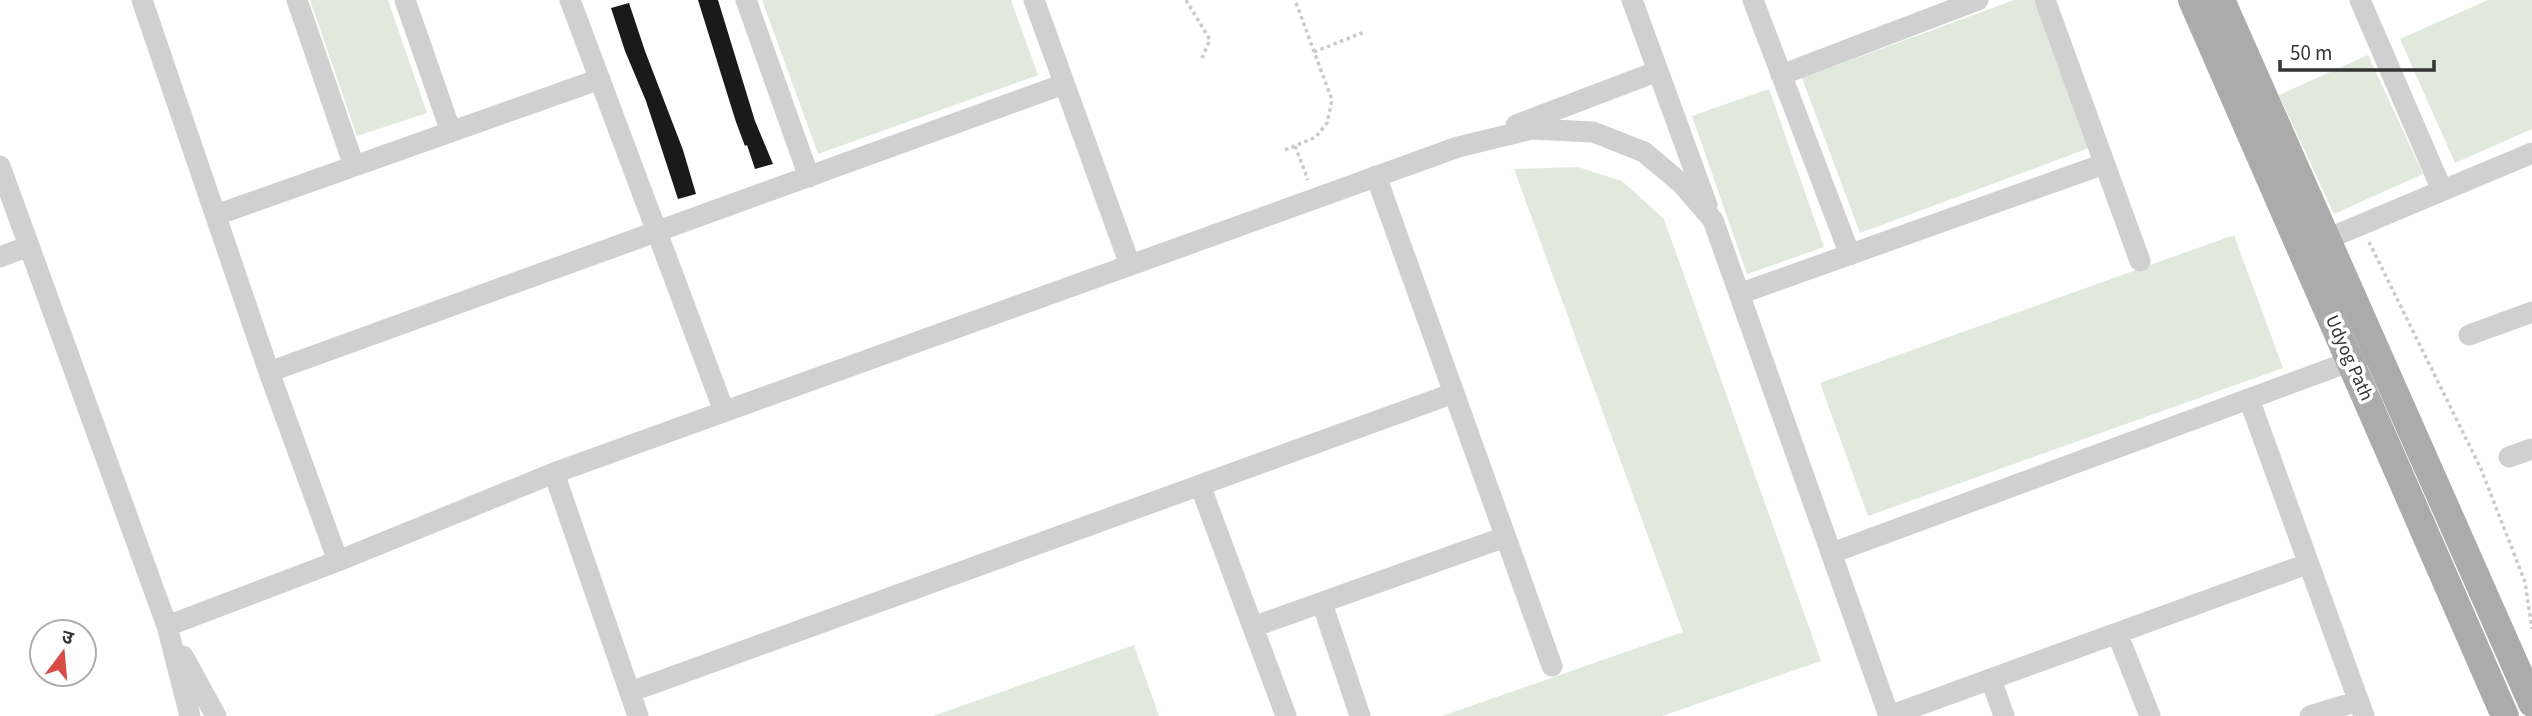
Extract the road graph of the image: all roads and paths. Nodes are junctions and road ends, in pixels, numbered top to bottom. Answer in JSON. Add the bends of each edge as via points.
{"nodes":[{"id":1,"x":142,"y":0,"type":"edge"},
{"id":2,"x":298,"y":0,"type":"edge"},
{"id":3,"x":405,"y":0,"type":"edge"},
{"id":4,"x":570,"y":0,"type":"edge"},
{"id":5,"x":746,"y":0,"type":"edge"},
{"id":6,"x":1034,"y":0,"type":"edge"},
{"id":7,"x":1186,"y":0,"type":"edge"},
{"id":8,"x":1295,"y":0,"type":"edge"},
{"id":9,"x":1632,"y":0,"type":"edge"},
{"id":10,"x":1753,"y":0,"type":"edge"},
{"id":11,"x":1978,"y":0,"type":"edge"},
{"id":12,"x":2045,"y":0,"type":"edge"},
{"id":13,"x":2192,"y":0,"type":"edge"},
{"id":14,"x":2221,"y":0,"type":"edge"},
{"id":15,"x":2360,"y":0,"type":"edge"},
{"id":16,"x":1364,"y":32,"type":"dead end"},
{"id":17,"x":1314,"y":52,"type":"junction"},
{"id":18,"x":1202,"y":58,"type":"dead end"},
{"id":19,"x":1658,"y":71,"type":"junction"},
{"id":20,"x":1781,"y":75,"type":"junction"},
{"id":21,"x":600,"y":79,"type":"junction"},
{"id":22,"x":1064,"y":84,"type":"junction"},
{"id":23,"x":451,"y":132,"type":"junction"},
{"id":24,"x":1295,"y":146,"type":"junction"},
{"id":25,"x":1458,"y":147,"type":"junction"},
{"id":26,"x":1285,"y":150,"type":"dead end"},
{"id":27,"x":2532,"y":153,"type":"edge"},
{"id":28,"x":2104,"y":164,"type":"junction"},
{"id":29,"x":0,"y":166,"type":"edge"},
{"id":30,"x":354,"y":166,"type":"junction"},
{"id":31,"x":1376,"y":176,"type":"junction"},
{"id":32,"x":809,"y":177,"type":"junction"},
{"id":33,"x":2442,"y":190,"type":"junction"},
{"id":34,"x":1315,"y":198,"type":"junction"},
{"id":35,"x":216,"y":215,"type":"junction"},
{"id":36,"x":1713,"y":220,"type":"junction"},
{"id":37,"x":2360,"y":225,"type":"junction"},
{"id":38,"x":657,"y":232,"type":"junction"},
{"id":39,"x":2327,"y":239,"type":"junction"},
{"id":40,"x":29,"y":246,"type":"junction"},
{"id":41,"x":1850,"y":255,"type":"junction"},
{"id":42,"x":0,"y":257,"type":"edge"},
{"id":43,"x":2140,"y":261,"type":"dead end"},
{"id":44,"x":1130,"y":265,"type":"junction"},
{"id":45,"x":1739,"y":294,"type":"junction"},
{"id":46,"x":2532,"y":312,"type":"edge"},
{"id":47,"x":2469,"y":335,"type":"dead end"},
{"id":48,"x":2377,"y":352,"type":"junction"},
{"id":49,"x":2350,"y":362,"type":"junction"},
{"id":50,"x":269,"y":372,"type":"junction"},
{"id":51,"x":1454,"y":393,"type":"junction"},
{"id":52,"x":2249,"y":399,"type":"junction"},
{"id":53,"x":724,"y":411,"type":"junction"},
{"id":54,"x":2532,"y":449,"type":"edge"},
{"id":55,"x":2509,"y":457,"type":"dead end"},
{"id":56,"x":554,"y":472,"type":"junction"},
{"id":57,"x":1200,"y":485,"type":"junction"},
{"id":58,"x":1505,"y":537,"type":"junction"},
{"id":59,"x":1832,"y":553,"type":"junction"},
{"id":60,"x":338,"y":561,"type":"junction"},
{"id":61,"x":2307,"y":564,"type":"junction"},
{"id":62,"x":1322,"y":603,"type":"junction"},
{"id":63,"x":167,"y":626,"type":"junction"},
{"id":64,"x":1253,"y":627,"type":"junction"},
{"id":65,"x":2532,"y":629,"type":"edge"},
{"id":66,"x":2117,"y":633,"type":"junction"},
{"id":67,"x":1552,"y":666,"type":"dead end"},
{"id":68,"x":1991,"y":679,"type":"junction"},
{"id":69,"x":630,"y":692,"type":"junction"},
{"id":70,"x":2532,"y":703,"type":"edge"},
{"id":71,"x":2361,"y":708,"type":"edge"},
{"id":72,"x":190,"y":716,"type":"edge"},
{"id":73,"x":216,"y":716,"type":"edge"},
{"id":74,"x":638,"y":716,"type":"edge"},
{"id":75,"x":1286,"y":716,"type":"edge"},
{"id":76,"x":1360,"y":716,"type":"edge"},
{"id":77,"x":1889,"y":716,"type":"edge"},
{"id":78,"x":2004,"y":716,"type":"edge"},
{"id":79,"x":2150,"y":716,"type":"edge"},
{"id":80,"x":2310,"y":716,"type":"edge"},
{"id":81,"x":2505,"y":716,"type":"edge"}],
"edges":[{"from":1,"to":35,"type":"street"},
{"from":2,"to":30,"type":"street"},
{"from":3,"to":23,"type":"street"},
{"from":4,"to":21,"type":"street"},
{"from":5,"to":32,"type":"street"},
{"from":6,"to":22,"type":"street"},
{"from":7,"to":18,"type":"path","via":[[1210,40]]},
{"from":8,"to":17,"type":"path"},
{"from":9,"to":19,"type":"street"},
{"from":10,"to":20,"type":"street"},
{"from":11,"to":20,"type":"street"},
{"from":12,"to":28,"type":"street"},
{"from":13,"to":49,"type":"main road","name":"Udyog Path"},
{"from":14,"to":39,"type":"main road","name":"Udyog Path"},
{"from":15,"to":33,"type":"street"},
{"from":16,"to":17,"type":"path"},
{"from":17,"to":24,"type":"path","via":[[1332,100],[1327,123],[1316,137]]},
{"from":19,"to":25,"type":"street"},
{"from":19,"to":36,"type":"street"},
{"from":20,"to":41,"type":"street"},
{"from":21,"to":23,"type":"street"},
{"from":21,"to":38,"type":"street"},
{"from":22,"to":32,"type":"street"},
{"from":22,"to":44,"type":"street"},
{"from":23,"to":30,"type":"street"},
{"from":24,"to":26,"type":"path"},
{"from":24,"to":34,"type":"path"},
{"from":25,"to":31,"type":"street"},
{"from":25,"to":36,"type":"street","via":[[1532,129],[1593,132],[1644,152],[1682,184]]},
{"from":27,"to":33,"type":"street"},
{"from":28,"to":41,"type":"street"},
{"from":28,"to":43,"type":"street"},
{"from":29,"to":40,"type":"street"},
{"from":30,"to":35,"type":"street"},
{"from":31,"to":34,"type":"street"},
{"from":31,"to":51,"type":"street"},
{"from":32,"to":38,"type":"street"},
{"from":33,"to":37,"type":"street"},
{"from":34,"to":44,"type":"street"},
{"from":35,"to":50,"type":"street"},
{"from":36,"to":45,"type":"street"},
{"from":37,"to":39,"type":"street"},
{"from":37,"to":65,"type":"path","via":[[2481,469],[2525,582]]},
{"from":38,"to":50,"type":"street"},
{"from":38,"to":53,"type":"street"},
{"from":39,"to":48,"type":"main road","name":"Udyog Path"},
{"from":40,"to":42,"type":"street"},
{"from":40,"to":63,"type":"street"},
{"from":41,"to":45,"type":"street"},
{"from":44,"to":53,"type":"street"},
{"from":45,"to":59,"type":"street"},
{"from":46,"to":47,"type":"street"},
{"from":48,"to":49,"type":"street"},
{"from":48,"to":70,"type":"main road","name":"Udyog Path"},
{"from":49,"to":52,"type":"street"},
{"from":49,"to":81,"type":"main road","name":"Udyog Path"},
{"from":50,"to":60,"type":"street"},
{"from":51,"to":57,"type":"street"},
{"from":51,"to":58,"type":"street"},
{"from":52,"to":59,"type":"street"},
{"from":52,"to":61,"type":"street"},
{"from":53,"to":56,"type":"street"},
{"from":54,"to":55,"type":"street"},
{"from":56,"to":60,"type":"street"},
{"from":56,"to":69,"type":"street"},
{"from":57,"to":64,"type":"street"},
{"from":57,"to":69,"type":"street"},
{"from":58,"to":62,"type":"street"},
{"from":58,"to":67,"type":"street"},
{"from":59,"to":77,"type":"street"},
{"from":60,"to":63,"type":"street"},
{"from":61,"to":66,"type":"street"},
{"from":61,"to":71,"type":"street"},
{"from":62,"to":64,"type":"street"},
{"from":62,"to":76,"type":"street"},
{"from":63,"to":72,"type":"street"},
{"from":63,"to":73,"type":"street"},
{"from":64,"to":75,"type":"street"},
{"from":66,"to":68,"type":"street"},
{"from":66,"to":79,"type":"street"},
{"from":68,"to":77,"type":"street"},
{"from":68,"to":78,"type":"street"},
{"from":69,"to":74,"type":"street"},
{"from":71,"to":80,"type":"street"}]}
